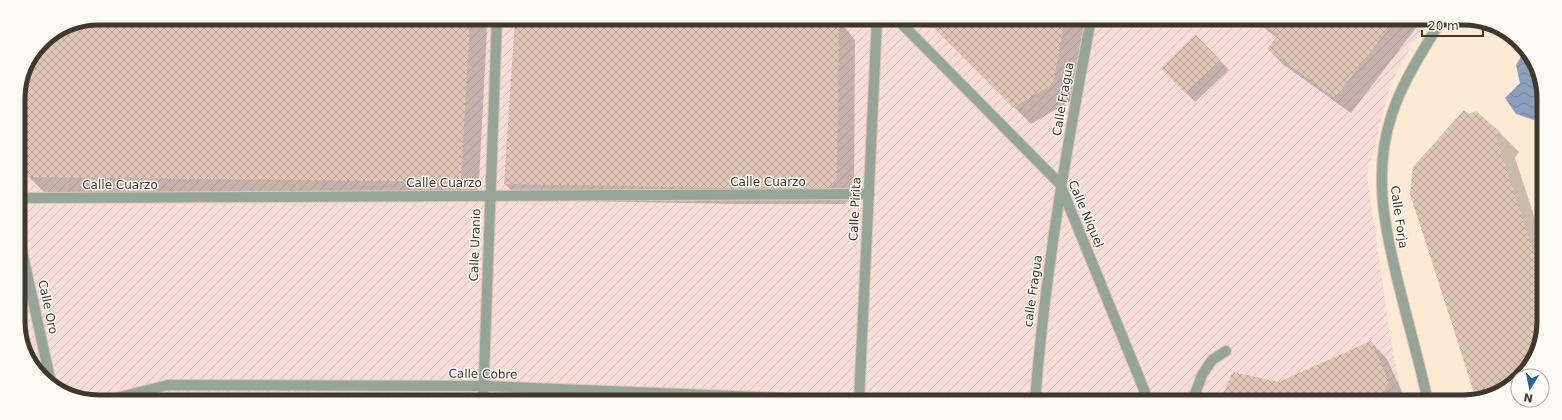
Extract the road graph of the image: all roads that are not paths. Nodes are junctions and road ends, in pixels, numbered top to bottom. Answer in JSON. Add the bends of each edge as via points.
{"nodes":[{"id":1,"x":497,"y":25,"type":"edge"},
{"id":2,"x":877,"y":25,"type":"edge"},
{"id":3,"x":903,"y":25,"type":"edge"},
{"id":4,"x":1090,"y":25,"type":"edge"},
{"id":5,"x":1438,"y":25,"type":"edge"},
{"id":6,"x":1060,"y":184,"type":"junction"},
{"id":7,"x":869,"y":194,"type":"junction"},
{"id":8,"x":490,"y":196,"type":"junction"},
{"id":9,"x":25,"y":198,"type":"edge"},
{"id":10,"x":25,"y":265,"type":"edge"},
{"id":11,"x":1226,"y":351,"type":"dead end"},
{"id":12,"x":49,"y":375,"type":"edge"},
{"id":13,"x":484,"y":386,"type":"junction"},
{"id":14,"x":128,"y":395,"type":"edge"},
{"id":15,"x":483,"y":395,"type":"edge"},
{"id":16,"x":709,"y":395,"type":"edge"},
{"id":17,"x":859,"y":395,"type":"edge"},
{"id":18,"x":1035,"y":395,"type":"edge"},
{"id":19,"x":1146,"y":395,"type":"edge"},
{"id":20,"x":1195,"y":395,"type":"edge"},
{"id":21,"x":1426,"y":395,"type":"edge"}],
"edges":[{"from":1,"to":8,"type":"street","name":"Calle Uranio"},
{"from":2,"to":7,"type":"street","name":"Calle Pirita"},
{"from":3,"to":6,"type":"street","name":"Calle Níquel"},
{"from":4,"to":6,"type":"street","name":"Calle Fragua"},
{"from":5,"to":21,"type":"street","name":"Calle Forja","via":[[1405,81],[1392,114],[1385,145],[1381,185],[1384,223],[1390,251]]},
{"from":6,"to":18,"type":"street","name":"calle Fragua","via":[[1040,338]]},
{"from":6,"to":19,"type":"street","name":"Calle Níquel"},
{"from":7,"to":8,"type":"street","name":"Calle Cuarzo"},
{"from":7,"to":17,"type":"street","name":"Calle Pirita"},
{"from":8,"to":9,"type":"street","name":"Calle Cuarzo"},
{"from":8,"to":13,"type":"street","name":"Calle Uranio"},
{"from":10,"to":12,"type":"street","name":"Calle Oro"},
{"from":11,"to":20,"type":"street","via":[[1212,360],[1202,375]]},
{"from":13,"to":14,"type":"street","name":"Calle Cobre","via":[[168,385]]},
{"from":13,"to":15,"type":"street","name":"Calle Uranio"},
{"from":13,"to":16,"type":"street","name":"Calle Cobre"}]}
